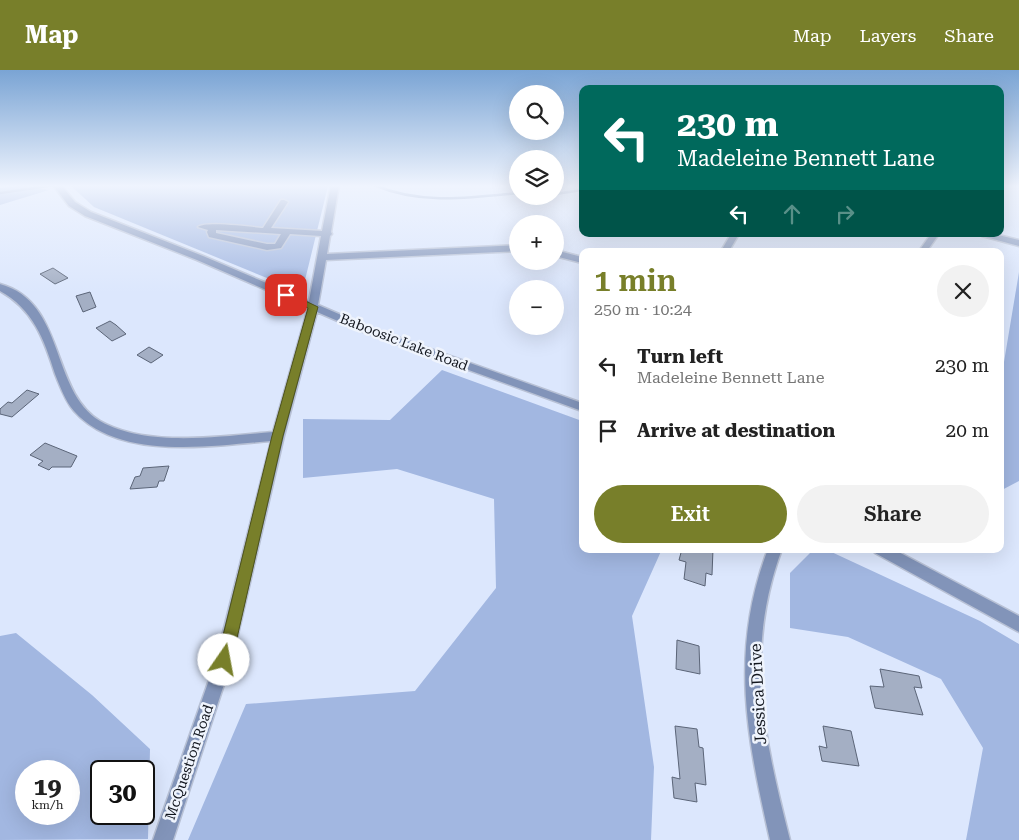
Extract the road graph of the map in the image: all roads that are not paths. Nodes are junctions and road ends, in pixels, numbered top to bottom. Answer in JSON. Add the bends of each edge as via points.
{"nodes":[{"id":1,"x":106,"y":221,"type":"edge"},
{"id":2,"x":272,"y":221,"type":"edge"},
{"id":3,"x":330,"y":221,"type":"edge"},
{"id":4,"x":202,"y":227,"type":"dead end"},
{"id":5,"x":214,"y":227,"type":"junction"},
{"id":6,"x":265,"y":231,"type":"junction"},
{"id":7,"x":287,"y":232,"type":"junction"},
{"id":8,"x":328,"y":234,"type":"junction"},
{"id":9,"x":733,"y":237,"type":"edge"},
{"id":10,"x":932,"y":237,"type":"edge"},
{"id":11,"x":996,"y":237,"type":"edge"},
{"id":12,"x":1019,"y":243,"type":"edge"},
{"id":13,"x":509,"y":248,"type":"edge"},
{"id":14,"x":726,"y":248,"type":"edge"},
{"id":15,"x":925,"y":248,"type":"edge"},
{"id":16,"x":564,"y":256,"type":"edge"},
{"id":17,"x":323,"y":257,"type":"junction"},
{"id":18,"x":579,"y":259,"type":"edge"},
{"id":19,"x":0,"y":287,"type":"edge"},
{"id":20,"x":313,"y":307,"type":"junction"},
{"id":21,"x":579,"y":406,"type":"edge"},
{"id":22,"x":278,"y":436,"type":"junction"},
{"id":23,"x":773,"y":553,"type":"edge"},
{"id":24,"x":887,"y":553,"type":"edge"},
{"id":25,"x":1019,"y":624,"type":"edge"},
{"id":26,"x":163,"y":840,"type":"edge"},
{"id":27,"x":780,"y":840,"type":"edge"}],
"edges":[{"from":1,"to":20,"type":"street","name":"Baboosic Lake Road"},
{"from":2,"to":6,"type":"street"},
{"from":3,"to":8,"type":"street"},
{"from":4,"to":5,"type":"street"},
{"from":5,"to":6,"type":"street"},
{"from":5,"to":7,"type":"street","via":[[212,235],[267,247],[278,246]]},
{"from":6,"to":7,"type":"street"},
{"from":7,"to":8,"type":"street"},
{"from":8,"to":17,"type":"street"},
{"from":9,"to":14,"type":"street"},
{"from":10,"to":15,"type":"street"},
{"from":11,"to":12,"type":"street"},
{"from":13,"to":17,"type":"street"},
{"from":16,"to":18,"type":"street"},
{"from":17,"to":20,"type":"street"},
{"from":19,"to":22,"type":"street","via":[[30,307],[47,335],[68,392],[91,421],[133,438],[160,441]]},
{"from":20,"to":21,"type":"street","name":"Baboosic Lake Road"},
{"from":20,"to":22,"type":"street","name":"McQuestion Road"},
{"from":22,"to":26,"type":"street","name":"McQuestion Road","via":[[224,660]]},
{"from":23,"to":27,"type":"street","name":"Jessica Drive","via":[[757,613],[753,668],[757,736]]},
{"from":24,"to":25,"type":"street"}]}
